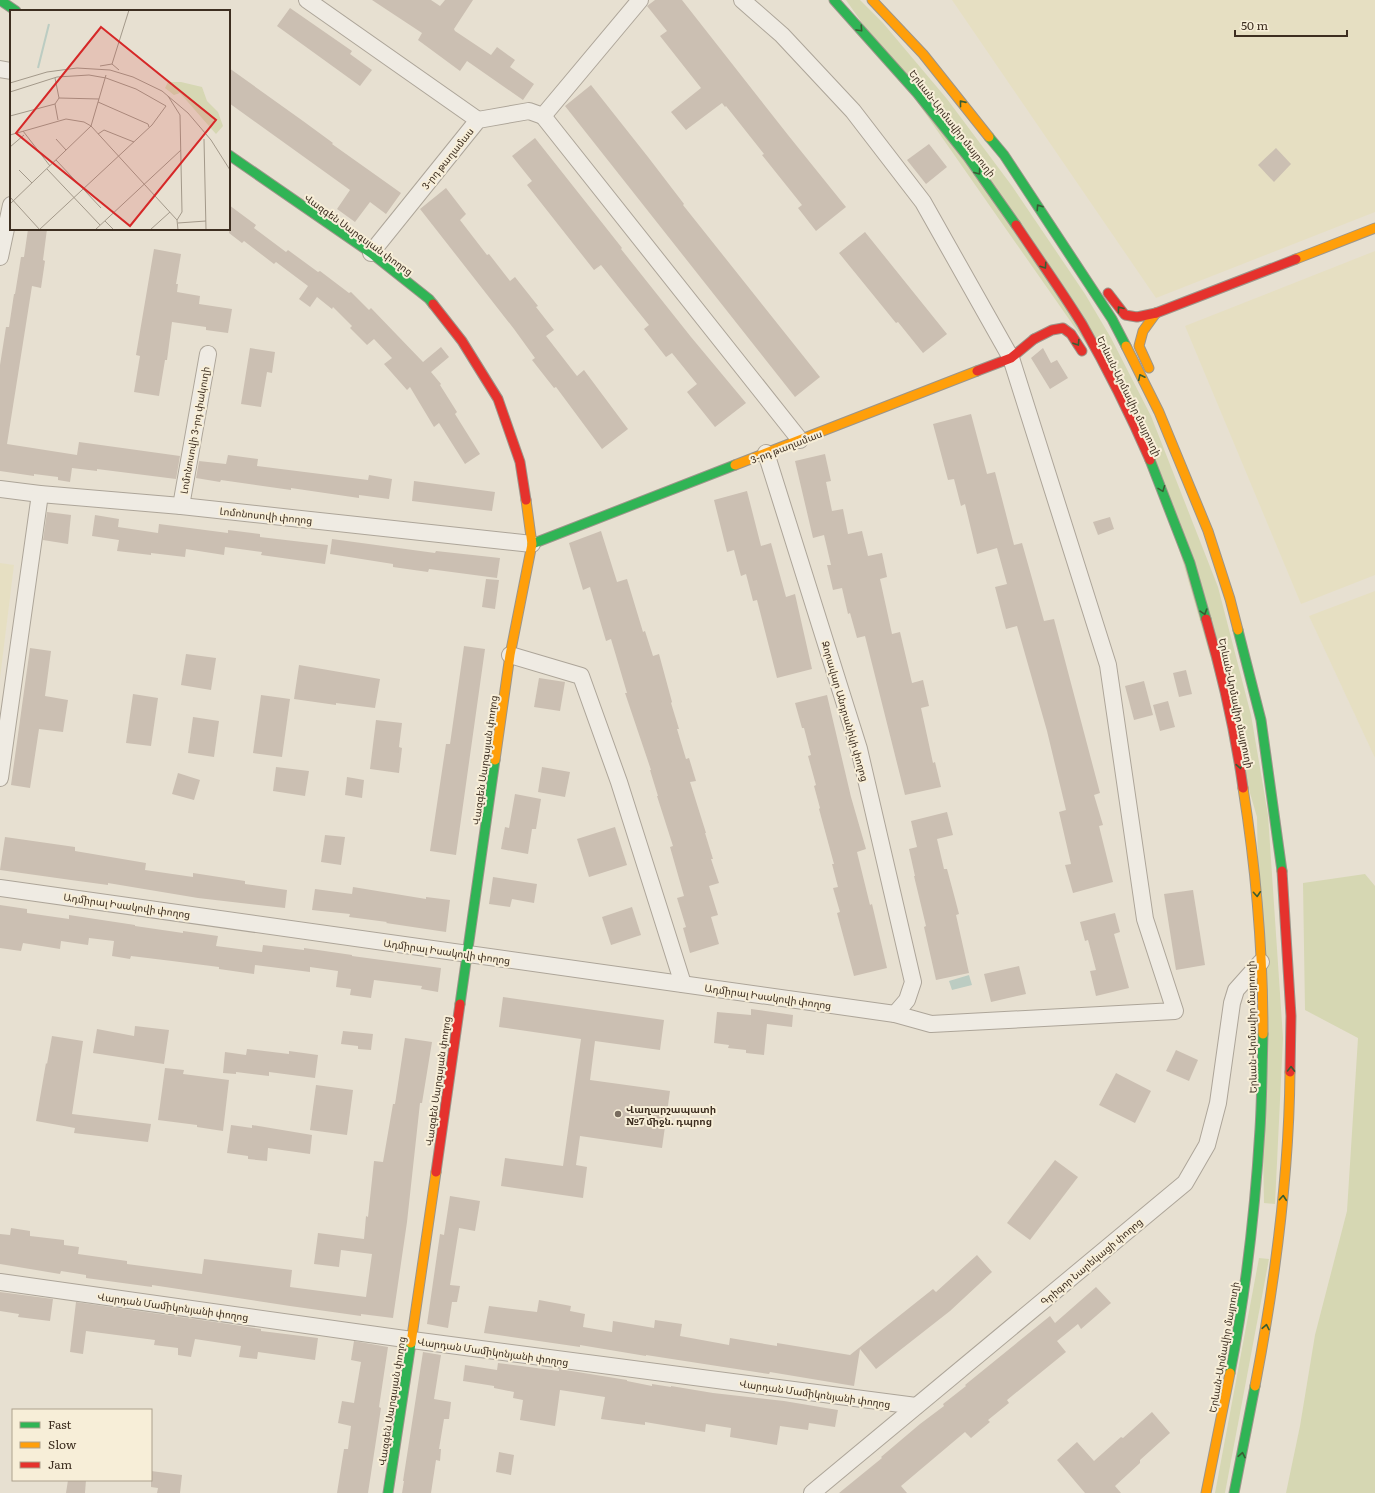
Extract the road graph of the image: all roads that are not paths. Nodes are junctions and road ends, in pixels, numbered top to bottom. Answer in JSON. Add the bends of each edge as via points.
{"nodes":[{"id":1,"x":0,"y":0,"type":"edge"},
{"id":2,"x":307,"y":0,"type":"edge"},
{"id":3,"x":640,"y":0,"type":"edge"},
{"id":4,"x":742,"y":0,"type":"edge"},
{"id":5,"x":834,"y":0,"type":"edge"},
{"id":6,"x":872,"y":0,"type":"edge"},
{"id":7,"x":15,"y":10,"type":"edge"},
{"id":8,"x":0,"y":69,"type":"edge"},
{"id":9,"x":10,"y":71,"type":"edge"},
{"id":10,"x":543,"y":116,"type":"junction"},
{"id":11,"x":478,"y":120,"type":"junction"},
{"id":12,"x":230,"y":156,"type":"edge"},
{"id":13,"x":10,"y":211,"type":"edge"},
{"id":14,"x":1014,"y":223,"type":"junction"},
{"id":15,"x":1375,"y":228,"type":"edge"},
{"id":16,"x":1061,"y":240,"type":"junction"},
{"id":17,"x":371,"y":253,"type":"junction"},
{"id":18,"x":0,"y":257,"type":"edge"},
{"id":19,"x":1032,"y":266,"type":"dead end"},
{"id":20,"x":1094,"y":276,"type":"dead end"},
{"id":21,"x":1103,"y":286,"type":"dead end"},
{"id":22,"x":1156,"y":314,"type":"junction"},
{"id":23,"x":1046,"y":323,"type":"dead end"},
{"id":24,"x":1034,"y":339,"type":"junction"},
{"id":25,"x":208,"y":354,"type":"dead end"},
{"id":26,"x":1085,"y":356,"type":"dead end"},
{"id":27,"x":1011,"y":358,"type":"junction"},
{"id":28,"x":1106,"y":388,"type":"dead end"},
{"id":29,"x":1158,"y":412,"type":"junction"},
{"id":30,"x":800,"y":440,"type":"junction"},
{"id":31,"x":766,"y":453,"type":"junction"},
{"id":32,"x":1147,"y":453,"type":"junction"},
{"id":33,"x":0,"y":489,"type":"edge"},
{"id":34,"x":40,"y":494,"type":"junction"},
{"id":35,"x":181,"y":506,"type":"junction"},
{"id":36,"x":532,"y":544,"type":"junction"},
{"id":37,"x":510,"y":655,"type":"junction"},
{"id":38,"x":0,"y":778,"type":"edge"},
{"id":39,"x":0,"y":888,"type":"edge"},
{"id":40,"x":466,"y":953,"type":"junction"},
{"id":41,"x":1261,"y":962,"type":"junction"},
{"id":42,"x":683,"y":984,"type":"junction"},
{"id":43,"x":895,"y":1014,"type":"junction"},
{"id":44,"x":0,"y":1282,"type":"edge"},
{"id":45,"x":412,"y":1340,"type":"junction"},
{"id":46,"x":916,"y":1406,"type":"junction"},
{"id":47,"x":388,"y":1493,"type":"edge"},
{"id":48,"x":812,"y":1493,"type":"edge"},
{"id":49,"x":1206,"y":1493,"type":"edge"},
{"id":50,"x":1234,"y":1493,"type":"edge"}],
"edges":[{"from":1,"to":7,"type":"main road"},
{"from":2,"to":11,"type":"street"},
{"from":3,"to":10,"type":"street"},
{"from":4,"to":27,"type":"street","via":[[782,35],[853,111],[923,202]]},
{"from":5,"to":14,"type":"main road","name":"Երևան-Արմավիր մայրուղի","one_way":true,"via":[[899,71],[949,132]]},
{"from":16,"to":6,"type":"main road","name":"Երևան-Արմավիր մայրուղի","one_way":true,"via":[[1004,155],[923,54]]},
{"from":8,"to":9,"type":"street"},
{"from":10,"to":11,"type":"street","name":"3-րդ թաղամաս","via":[[529,111]]},
{"from":10,"to":30,"type":"street"},
{"from":11,"to":17,"type":"street","name":"3-րդ թաղամաս"},
{"from":12,"to":17,"type":"main road","name":"Վազգեն Սարգսյան փողոց"},
{"from":13,"to":18,"type":"street"},
{"from":14,"to":19,"type":"main road"},
{"from":14,"to":32,"type":"main road","name":"Երևան-Արմավիր մայրուղի","one_way":true,"via":[[1056,284],[1094,347]]},
{"from":15,"to":22,"type":"main road"},
{"from":16,"to":20,"type":"main road"},
{"from":29,"to":16,"type":"main road","name":"Երևան-Արմավիր մայրուղի","one_way":true,"via":[[1112,319]]},
{"from":17,"to":36,"type":"main road","name":"Վազգեն Սարգսյան փողոց","via":[[429,299],[462,341],[498,399],[520,462]]},
{"from":22,"to":21,"type":"main road","one_way":true,"via":[[1137,317],[1125,315]]},
{"from":22,"to":29,"type":"main road","via":[[1143,331],[1139,346],[1150,371]]},
{"from":23,"to":24,"type":"main road"},
{"from":24,"to":26,"type":"main road","one_way":true,"via":[[1059,328],[1065,328],[1069,330]]},
{"from":24,"to":27,"type":"main road","name":"3-րդ թաղամաս"},
{"from":25,"to":35,"type":"street","name":"Լոմոնոսովի 3-րդ փակուղի"},
{"from":27,"to":30,"type":"main road","name":"3-րդ թաղամաս"},
{"from":27,"to":43,"type":"street","name":"Ադմիրալ Իսակովի փողոց","via":[[1108,665],[1145,918],[1175,1011],[931,1024]]},
{"from":28,"to":32,"type":"main road"},
{"from":50,"to":29,"type":"main road","name":"Երևան-Արմավիր մայրուղի","one_way":true,"via":[[1268,1319],[1290,1118],[1292,1016],[1282,866],[1269,769],[1250,670],[1205,524]]},
{"from":30,"to":31,"type":"main road","name":"3-րդ թաղամաս"},
{"from":31,"to":36,"type":"main road","name":"3-րդ թաղամաս"},
{"from":31,"to":43,"type":"street","name":"Զորավար Անդրանիկի փողոց","via":[[859,750],[913,982],[907,1000]]},
{"from":32,"to":41,"type":"main road","name":"Երևան-Արմավիր մայրուղի","one_way":true,"via":[[1188,561],[1225,689],[1252,836]]},
{"from":33,"to":34,"type":"street","name":"Լոմոնոսովի փողոց"},
{"from":34,"to":35,"type":"street","name":"Լոմոնոսովի փողոց"},
{"from":34,"to":38,"type":"street"},
{"from":35,"to":36,"type":"street","name":"Լոմոնոսովի փողոց"},
{"from":36,"to":37,"type":"main road","name":"Վազգեն Սարգսյան փողոց"},
{"from":37,"to":40,"type":"main road","name":"Վազգեն Սարգսյան փողոց"},
{"from":37,"to":42,"type":"street","via":[[581,676],[619,782]]},
{"from":39,"to":40,"type":"street","name":"Ադմիրալ Իսակովի փողոց"},
{"from":40,"to":42,"type":"street","name":"Ադմիրալ Իսակովի փողոց"},
{"from":40,"to":45,"type":"main road","name":"Վազգեն Սարգսյան փողոց"},
{"from":41,"to":46,"type":"street","name":"Գրիգոր Նարեկացի փողոց","via":[[1236,990],[1218,1103],[1207,1145],[1185,1183]]},
{"from":41,"to":49,"type":"main road","name":"Երևան-Արմավիր մայրուղի","via":[[1263,1082],[1257,1224]]},
{"from":42,"to":43,"type":"street","name":"Ադմիրալ Իսակովի փողոց"},
{"from":44,"to":45,"type":"street","name":"Վարդան Մամիկոնյանի փողոց"},
{"from":45,"to":46,"type":"street","name":"Վարդան Մամիկոնյանի փողոց"},
{"from":45,"to":47,"type":"main road","name":"Վազգեն Սարգսյան փողոց"},
{"from":46,"to":48,"type":"street","name":"Գրիգոր Նարեկացի փողոց"}]}
